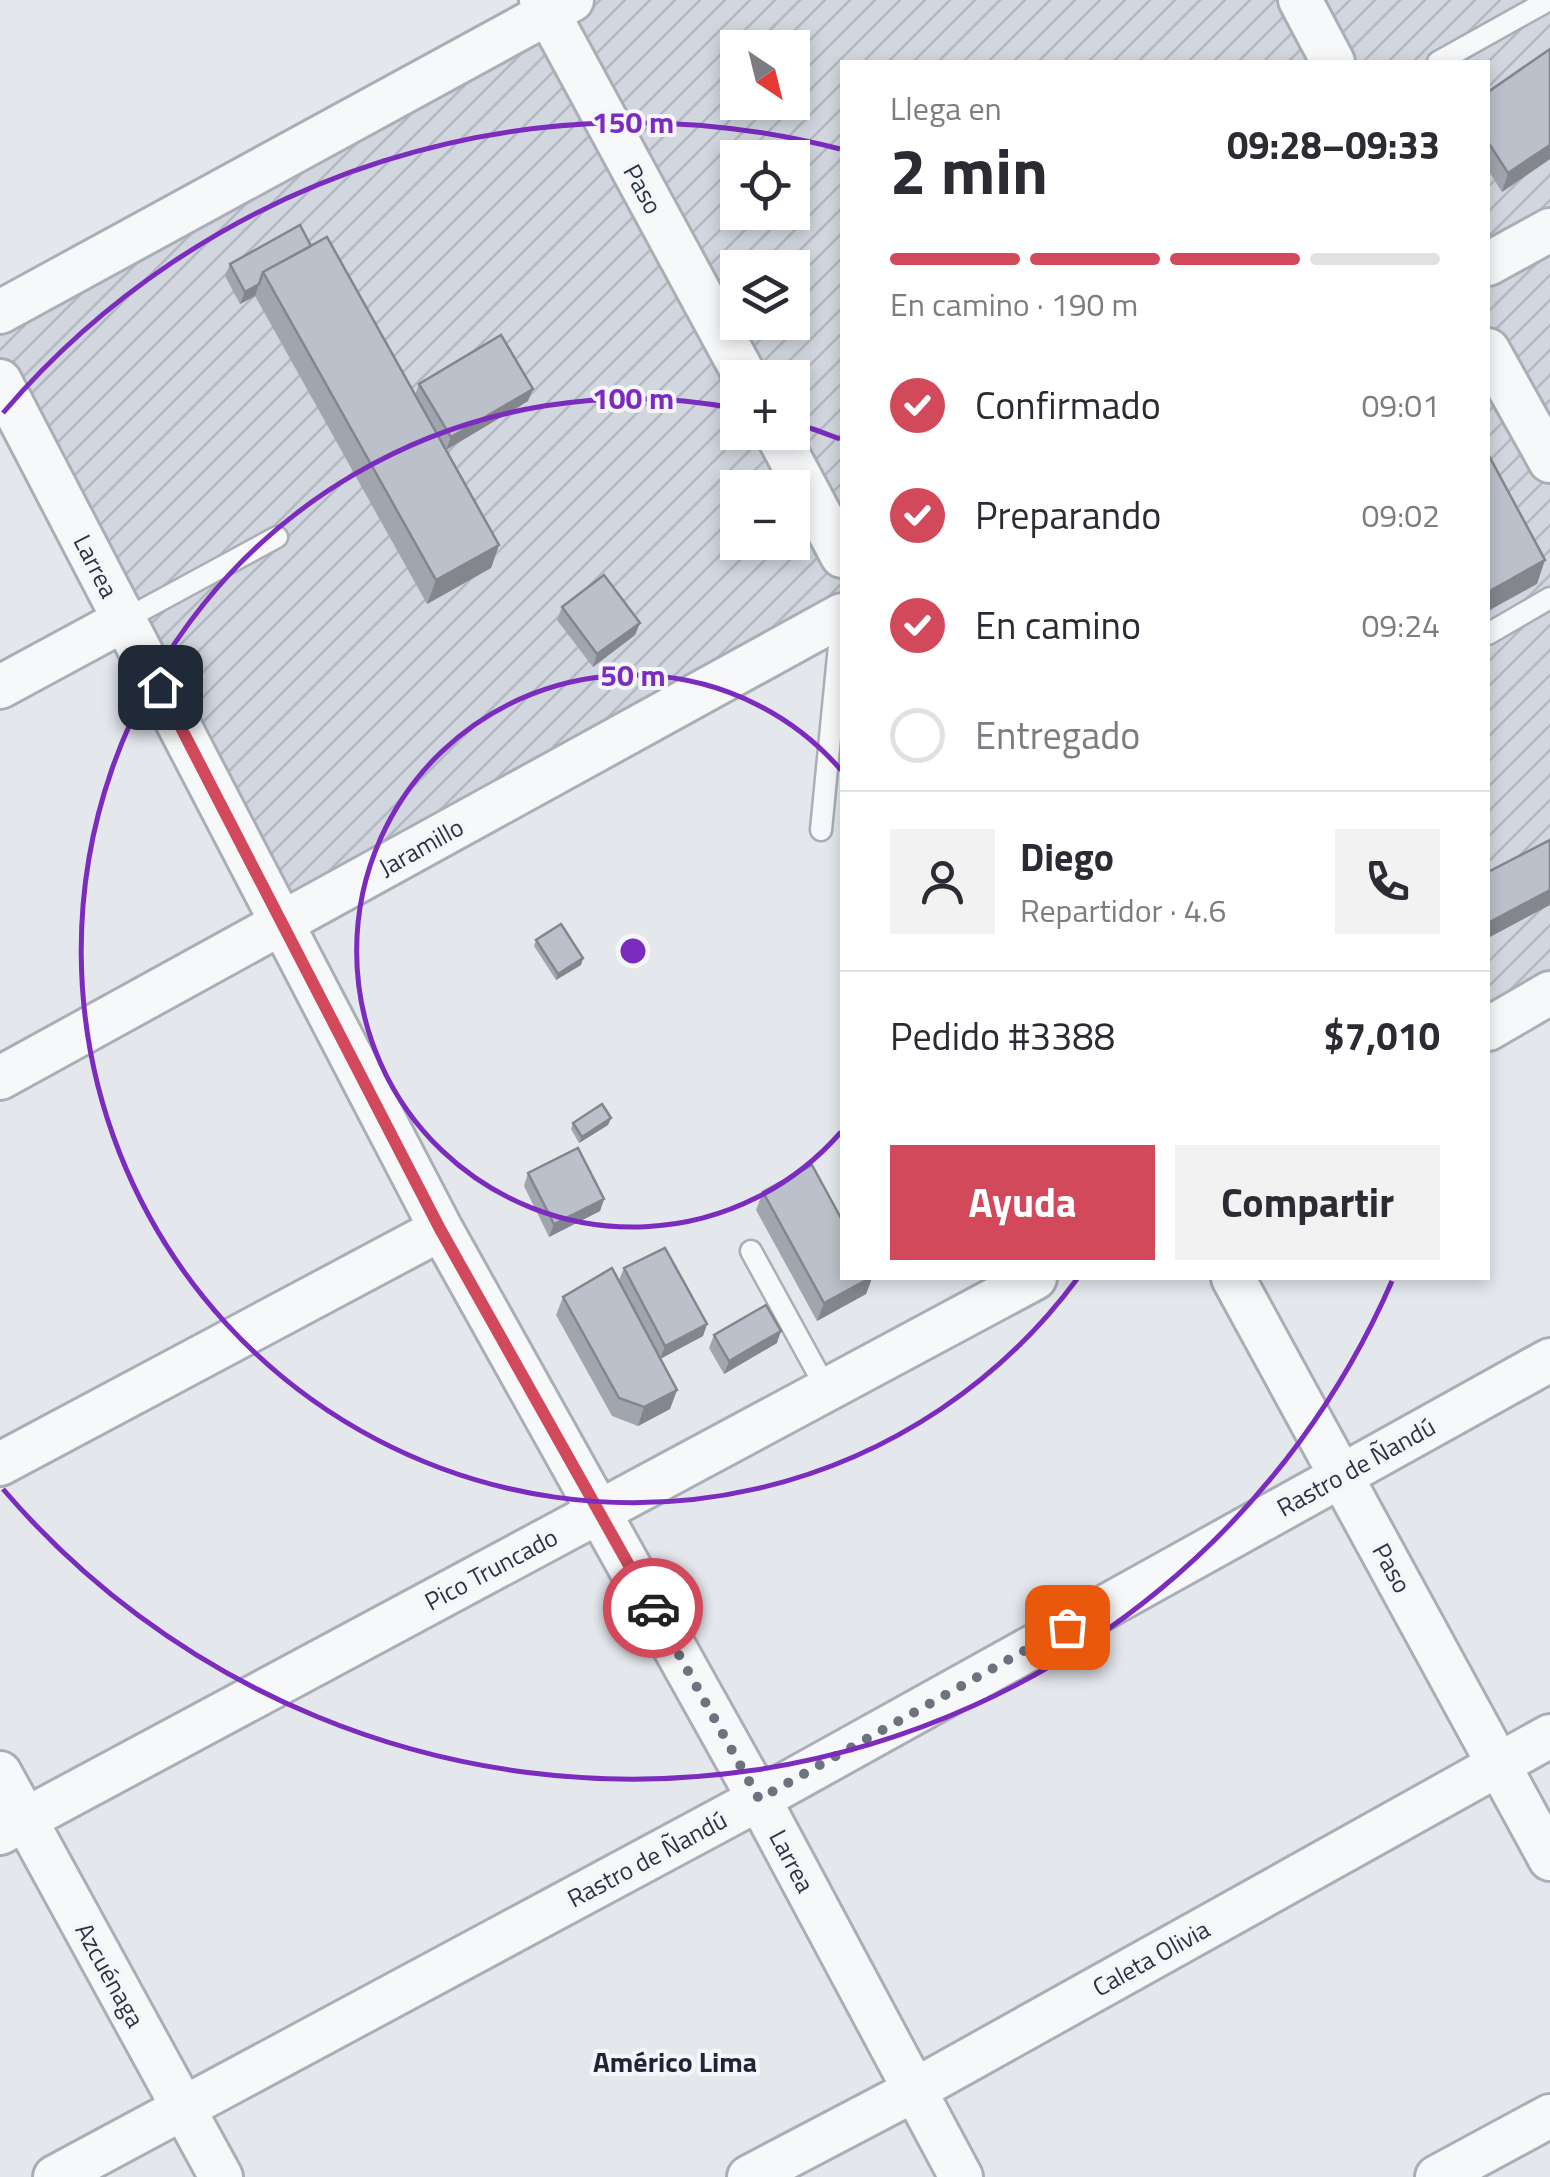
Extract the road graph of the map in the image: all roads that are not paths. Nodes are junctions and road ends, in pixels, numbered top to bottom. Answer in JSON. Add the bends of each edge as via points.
{"nodes":[{"id":1,"x":1300,"y":0,"type":"edge"},
{"id":2,"x":1549,"y":0,"type":"edge"},
{"id":3,"x":554,"y":4,"type":"edge"},
{"id":4,"x":1332,"y":60,"type":"edge"},
{"id":5,"x":1442,"y":60,"type":"edge"},
{"id":6,"x":1550,"y":230,"type":"edge"},
{"id":7,"x":1490,"y":263,"type":"edge"},
{"id":8,"x":0,"y":312,"type":"edge"},
{"id":9,"x":1490,"y":354,"type":"edge"},
{"id":10,"x":737,"y":360,"type":"edge"},
{"id":11,"x":0,"y":381,"type":"edge"},
{"id":12,"x":786,"y":450,"type":"edge"},
{"id":13,"x":1550,"y":461,"type":"edge"},
{"id":14,"x":277,"y":537,"type":"dead end"},
{"id":15,"x":840,"y":552,"type":"edge"},
{"id":16,"x":1550,"y":598,"type":"edge"},
{"id":17,"x":840,"y":616,"type":"edge"},
{"id":18,"x":124,"y":620,"type":"junction"},
{"id":19,"x":1490,"y":633,"type":"edge"},
{"id":20,"x":840,"y":635,"type":"edge"},
{"id":21,"x":0,"y":687,"type":"edge"},
{"id":22,"x":821,"y":830,"type":"dead end"},
{"id":23,"x":284,"y":922,"type":"junction"},
{"id":24,"x":1550,"y":994,"type":"edge"},
{"id":25,"x":1490,"y":1027,"type":"edge"},
{"id":26,"x":0,"y":1078,"type":"edge"},
{"id":27,"x":440,"y":1229,"type":"junction"},
{"id":28,"x":751,"y":1251,"type":"dead end"},
{"id":29,"x":1031,"y":1280,"type":"edge"},
{"id":30,"x":1233,"y":1280,"type":"edge"},
{"id":31,"x":1550,"y":1360,"type":"edge"},
{"id":32,"x":826,"y":1388,"type":"junction"},
{"id":33,"x":0,"y":1464,"type":"edge"},
{"id":34,"x":1341,"y":1474,"type":"junction"},
{"id":35,"x":600,"y":1511,"type":"junction"},
{"id":36,"x":1550,"y":1736,"type":"edge"},
{"id":37,"x":1498,"y":1764,"type":"junction"},
{"id":38,"x":0,"y":1774,"type":"edge"},
{"id":39,"x":759,"y":1799,"type":"junction"},
{"id":40,"x":12,"y":1826,"type":"edge"},
{"id":41,"x":1550,"y":1859,"type":"edge"},
{"id":42,"x":914,"y":2091,"type":"junction"},
{"id":43,"x":183,"y":2107,"type":"junction"},
{"id":44,"x":1550,"y":2116,"type":"edge"},
{"id":45,"x":55,"y":2177,"type":"edge"},
{"id":46,"x":221,"y":2177,"type":"edge"},
{"id":47,"x":749,"y":2177,"type":"edge"},
{"id":48,"x":961,"y":2177,"type":"edge"},
{"id":49,"x":1437,"y":2177,"type":"edge"}],
"edges":[{"from":1,"to":4,"type":"street"},
{"from":2,"to":5,"type":"lane"},
{"from":3,"to":8,"type":"street"},
{"from":3,"to":10,"type":"street","name":"Paso"},
{"from":6,"to":7,"type":"street"},
{"from":9,"to":13,"type":"street"},
{"from":11,"to":18,"type":"street","name":"Larrea"},
{"from":12,"to":15,"type":"street"},
{"from":14,"to":18,"type":"lane"},
{"from":16,"to":19,"type":"lane"},
{"from":17,"to":23,"type":"street","name":"Jaramillo"},
{"from":18,"to":21,"type":"street"},
{"from":18,"to":23,"type":"street","name":"Larrea"},
{"from":20,"to":22,"type":"lane"},
{"from":23,"to":26,"type":"street","name":"Jaramillo"},
{"from":23,"to":27,"type":"street","name":"Larrea"},
{"from":24,"to":25,"type":"street"},
{"from":27,"to":33,"type":"street"},
{"from":27,"to":35,"type":"street","name":"Larrea"},
{"from":28,"to":32,"type":"lane"},
{"from":29,"to":32,"type":"street","name":"Pico Truncado"},
{"from":30,"to":34,"type":"street","name":"Paso"},
{"from":31,"to":34,"type":"street","name":"Rastro de Ñandú"},
{"from":32,"to":35,"type":"street","name":"Pico Truncado"},
{"from":34,"to":37,"type":"street","name":"Paso"},
{"from":34,"to":39,"type":"street","name":"Rastro de Ñandú"},
{"from":35,"to":39,"type":"street","name":"Larrea"},
{"from":35,"to":40,"type":"street","name":"Pico Truncado"},
{"from":36,"to":37,"type":"street","name":"Caleta Olivia"},
{"from":37,"to":41,"type":"street","name":"Paso"},
{"from":37,"to":42,"type":"street","name":"Caleta Olivia"},
{"from":38,"to":40,"type":"street","name":"Azcuénaga"},
{"from":39,"to":42,"type":"street","name":"Larrea"},
{"from":39,"to":43,"type":"street","name":"Rastro de Ñandú"},
{"from":40,"to":43,"type":"street","name":"Azcuénaga"},
{"from":42,"to":47,"type":"street","name":"Caleta Olivia"},
{"from":42,"to":48,"type":"street","name":"Larrea"},
{"from":43,"to":45,"type":"street","name":"Rastro de Ñandú"},
{"from":43,"to":46,"type":"street","name":"Azcuénaga"},
{"from":44,"to":49,"type":"street"}]}
